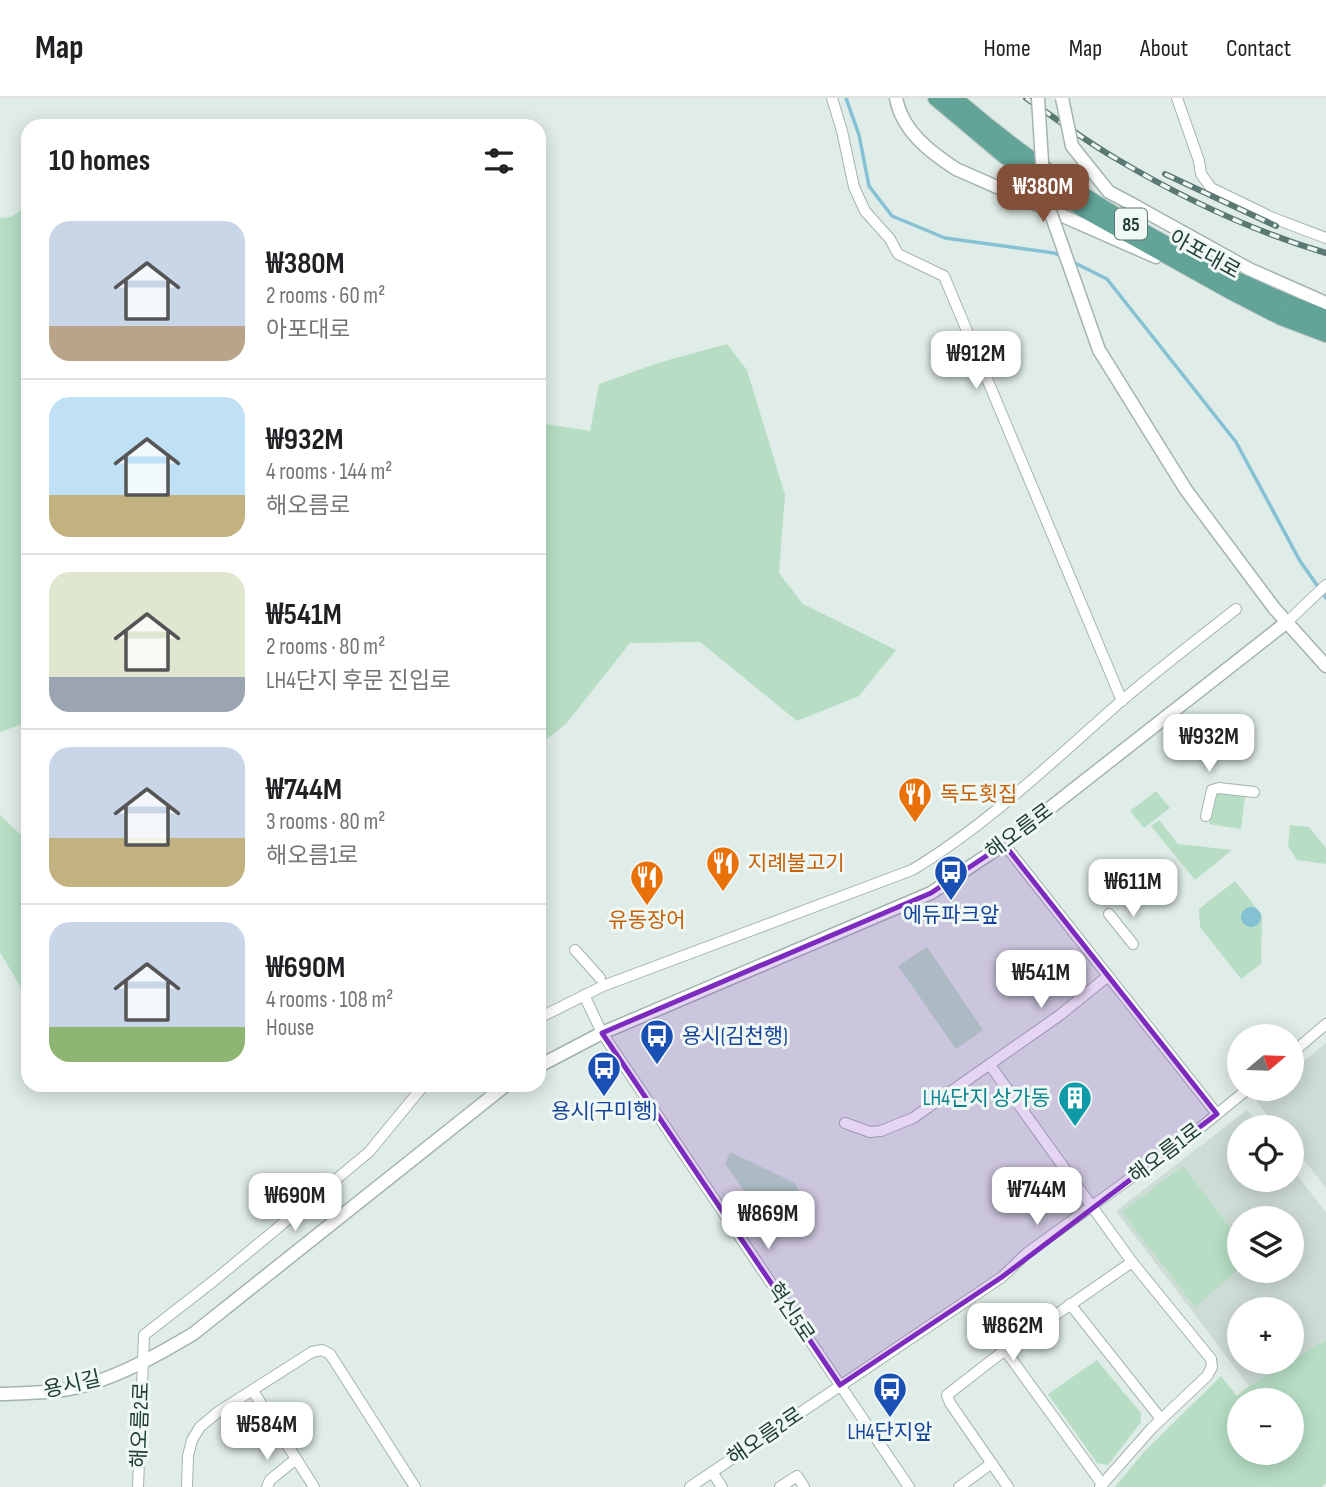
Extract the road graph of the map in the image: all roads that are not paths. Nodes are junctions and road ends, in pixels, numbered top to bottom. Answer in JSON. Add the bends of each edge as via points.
{"nodes":[{"id":1,"x":832,"y":98,"type":"edge"},
{"id":2,"x":936,"y":98,"type":"edge"},
{"id":3,"x":954,"y":98,"type":"edge"},
{"id":4,"x":1038,"y":98,"type":"edge"},
{"id":5,"x":1062,"y":98,"type":"edge"},
{"id":6,"x":1177,"y":98,"type":"edge"},
{"id":7,"x":897,"y":101,"type":"edge"},
{"id":8,"x":1326,"y":238,"type":"edge"},
{"id":9,"x":1234,"y":293,"type":"junction"},
{"id":10,"x":1326,"y":303,"type":"edge"},
{"id":11,"x":1326,"y":318,"type":"edge"},
{"id":12,"x":1326,"y":334,"type":"edge"},
{"id":13,"x":1326,"y":585,"type":"edge"},
{"id":14,"x":1236,"y":609,"type":"dead end"},
{"id":15,"x":1287,"y":622,"type":"junction"},
{"id":16,"x":1326,"y":666,"type":"edge"},
{"id":17,"x":1122,"y":701,"type":"junction"},
{"id":18,"x":1254,"y":792,"type":"dead end"},
{"id":19,"x":1206,"y":816,"type":"dead end"},
{"id":20,"x":1004,"y":844,"type":"junction"},
{"id":21,"x":1109,"y":914,"type":"dead end"},
{"id":22,"x":1133,"y":944,"type":"dead end"},
{"id":23,"x":575,"y":950,"type":"dead end"},
{"id":24,"x":1108,"y":976,"type":"junction"},
{"id":25,"x":600,"y":978,"type":"dead end"},
{"id":26,"x":584,"y":995,"type":"junction"},
{"id":27,"x":546,"y":1014,"type":"edge"},
{"id":28,"x":1326,"y":1024,"type":"edge"},
{"id":29,"x":602,"y":1033,"type":"junction"},
{"id":30,"x":1304,"y":1043,"type":"edge"},
{"id":31,"x":546,"y":1062,"type":"edge"},
{"id":32,"x":990,"y":1065,"type":"junction"},
{"id":33,"x":418,"y":1092,"type":"edge"},
{"id":34,"x":497,"y":1092,"type":"edge"},
{"id":35,"x":1232,"y":1101,"type":"edge"},
{"id":36,"x":1216,"y":1114,"type":"junction"},
{"id":37,"x":845,"y":1123,"type":"dead end"},
{"id":38,"x":1092,"y":1208,"type":"junction"},
{"id":39,"x":1132,"y":1262,"type":"junction"},
{"id":40,"x":1070,"y":1304,"type":"junction"},
{"id":41,"x":1005,"y":1350,"type":"junction"},
{"id":42,"x":143,"y":1363,"type":"junction"},
{"id":43,"x":840,"y":1385,"type":"junction"},
{"id":44,"x":253,"y":1391,"type":"junction"},
{"id":45,"x":0,"y":1394,"type":"edge"},
{"id":46,"x":1161,"y":1419,"type":"junction"},
{"id":47,"x":296,"y":1459,"type":"junction"},
{"id":48,"x":992,"y":1463,"type":"junction"},
{"id":49,"x":712,"y":1472,"type":"junction"},
{"id":50,"x":1101,"y":1486,"type":"edge"},
{"id":51,"x":138,"y":1487,"type":"edge"},
{"id":52,"x":187,"y":1487,"type":"edge"},
{"id":53,"x":267,"y":1487,"type":"edge"},
{"id":54,"x":314,"y":1487,"type":"edge"},
{"id":55,"x":415,"y":1487,"type":"edge"},
{"id":56,"x":690,"y":1487,"type":"edge"},
{"id":57,"x":722,"y":1487,"type":"edge"},
{"id":58,"x":780,"y":1487,"type":"edge"},
{"id":59,"x":804,"y":1487,"type":"edge"},
{"id":60,"x":909,"y":1487,"type":"edge"},
{"id":61,"x":959,"y":1487,"type":"edge"},
{"id":62,"x":1008,"y":1487,"type":"edge"}],
"edges":[{"from":1,"to":17,"type":"street","via":[[854,187],[865,211],[898,254],[944,276]]},
{"from":2,"to":9,"type":"main road","name":"아포대로","number":"85","via":[[1005,156],[1065,198]]},
{"from":3,"to":11,"type":"main road","name":"아포대로","number":"85","via":[[1118,217],[1258,292]]},
{"from":4,"to":15,"type":"street","bridge":true,"via":[[1044,194],[1099,350],[1186,490]]},
{"from":5,"to":10,"type":"street","bridge":true,"via":[[1072,146],[1109,192],[1249,269]]},
{"from":6,"to":8,"type":"street","via":[[1201,174],[1211,188]]},
{"from":7,"to":9,"type":"street","via":[[923,145],[956,169]]},
{"from":9,"to":12,"type":"main road","name":"아포대로","number":"85"},
{"from":13,"to":15,"type":"street"},
{"from":14,"to":17,"type":"street"},
{"from":15,"to":16,"type":"street"},
{"from":15,"to":20,"type":"street","name":"해오름로"},
{"from":17,"to":26,"type":"street","via":[[1039,774],[912,870]]},
{"from":18,"to":19,"type":"street","via":[[1212,790]]},
{"from":20,"to":24,"type":"street"},
{"from":20,"to":29,"type":"street","name":"해오름로","via":[[931,893]]},
{"from":21,"to":22,"type":"street"},
{"from":23,"to":25,"type":"street"},
{"from":24,"to":32,"type":"street"},
{"from":24,"to":36,"type":"street"},
{"from":26,"to":27,"type":"street"},
{"from":26,"to":29,"type":"street","name":"혁신5로"},
{"from":28,"to":30,"type":"street"},
{"from":29,"to":31,"type":"street","name":"해오름로"},
{"from":29,"to":43,"type":"street","name":"혁신5로"},
{"from":32,"to":37,"type":"street","via":[[892,1128],[870,1132]]},
{"from":32,"to":38,"type":"street"},
{"from":33,"to":42,"type":"street","name":"해오름2로","via":[[369,1152],[144,1335]]},
{"from":34,"to":42,"type":"street","name":"용시길","via":[[193,1334]]},
{"from":35,"to":36,"type":"street","name":"해오름1로"},
{"from":36,"to":38,"type":"street","name":"해오름1로"},
{"from":38,"to":39,"type":"street"},
{"from":38,"to":43,"type":"street","name":"해오름1로","via":[[1027,1253],[1002,1277]]},
{"from":39,"to":40,"type":"street"},
{"from":39,"to":46,"type":"street","via":[[1211,1359],[1207,1376]]},
{"from":40,"to":41,"type":"street"},
{"from":40,"to":46,"type":"street"},
{"from":41,"to":48,"type":"street","via":[[947,1395]]},
{"from":41,"to":50,"type":"street"},
{"from":42,"to":45,"type":"street","name":"용시길","via":[[85,1385]]},
{"from":42,"to":51,"type":"street","name":"해오름2로"},
{"from":43,"to":49,"type":"street","name":"해오름2로"},
{"from":43,"to":60,"type":"street","name":"혁신5로"},
{"from":44,"to":47,"type":"street"},
{"from":44,"to":52,"type":"street","via":[[200,1427],[188,1456]]},
{"from":44,"to":55,"type":"street","via":[[312,1352],[330,1354]]},
{"from":46,"to":50,"type":"street"},
{"from":47,"to":53,"type":"street"},
{"from":47,"to":54,"type":"street"},
{"from":48,"to":61,"type":"street"},
{"from":48,"to":62,"type":"street"},
{"from":49,"to":56,"type":"street","name":"해오름2로"},
{"from":49,"to":57,"type":"street"},
{"from":58,"to":59,"type":"street","via":[[797,1476]]}]}
